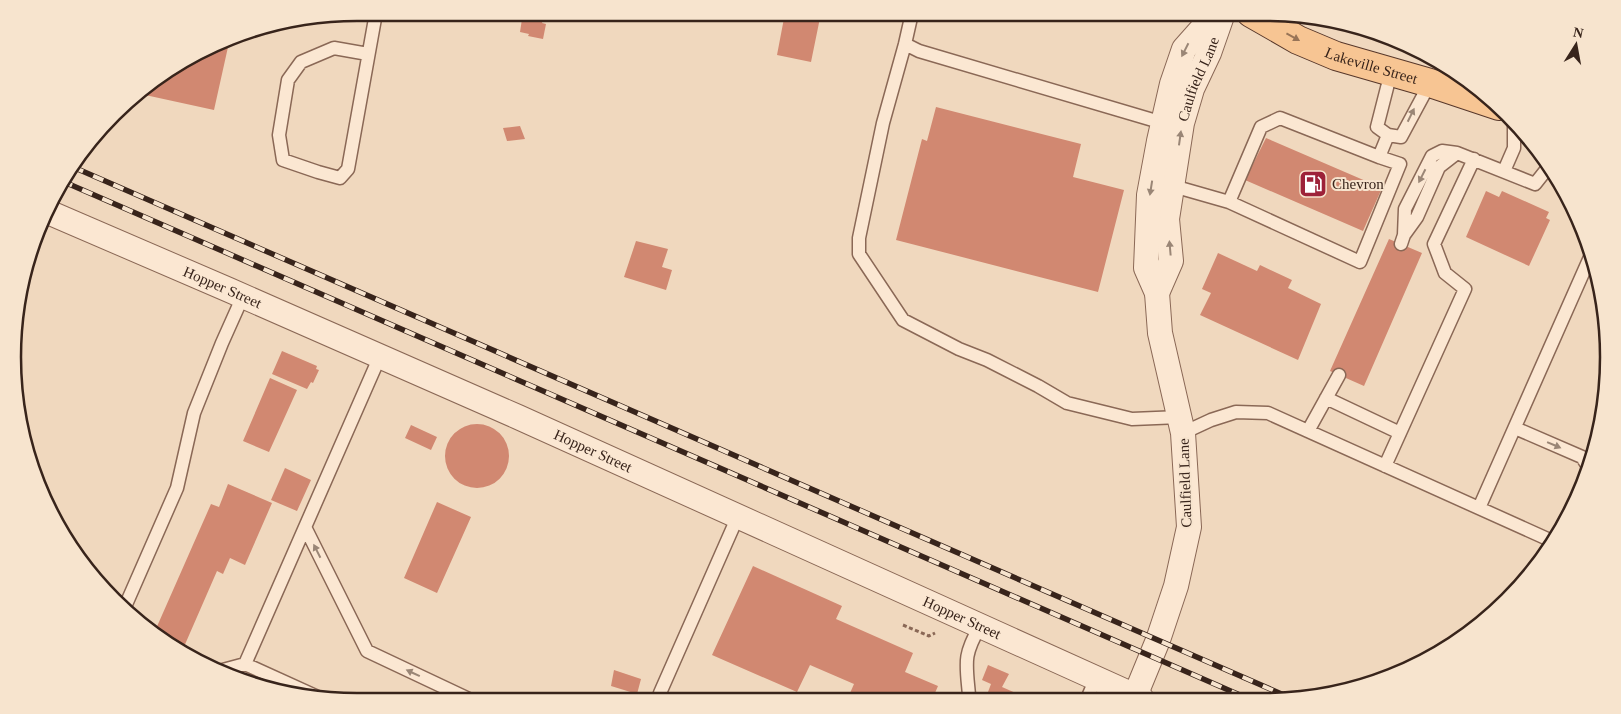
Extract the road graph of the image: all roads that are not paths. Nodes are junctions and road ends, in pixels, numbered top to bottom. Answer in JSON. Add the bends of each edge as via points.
{"nodes":[{"id":1,"x":374,"y":21,"type":"edge"},
{"id":2,"x":910,"y":21,"type":"edge"},
{"id":3,"x":1208,"y":21,"type":"edge"},
{"id":4,"x":1221,"y":21,"type":"edge"},
{"id":5,"x":1266,"y":21,"type":"edge"},
{"id":6,"x":905,"y":44,"type":"junction"},
{"id":7,"x":368,"y":54,"type":"junction"},
{"id":8,"x":1391,"y":72,"type":"junction"},
{"id":9,"x":1430,"y":83,"type":"junction"},
{"id":10,"x":1478,"y":99,"type":"edge"},
{"id":11,"x":1163,"y":123,"type":"junction"},
{"id":12,"x":1514,"y":134,"type":"edge"},
{"id":13,"x":1388,"y":135,"type":"junction"},
{"id":14,"x":1379,"y":157,"type":"junction"},
{"id":15,"x":1474,"y":159,"type":"junction"},
{"id":16,"x":1504,"y":171,"type":"junction"},
{"id":17,"x":1544,"y":172,"type":"edge"},
{"id":18,"x":1173,"y":186,"type":"junction"},
{"id":19,"x":1229,"y":202,"type":"junction"},
{"id":20,"x":54,"y":214,"type":"edge"},
{"id":21,"x":1403,"y":240,"type":"dead end"},
{"id":22,"x":1587,"y":265,"type":"edge"},
{"id":23,"x":1157,"y":294,"type":"junction"},
{"id":24,"x":243,"y":296,"type":"junction"},
{"id":25,"x":380,"y":356,"type":"junction"},
{"id":26,"x":1339,"y":375,"type":"dead end"},
{"id":27,"x":1326,"y":398,"type":"junction"},
{"id":28,"x":1181,"y":425,"type":"junction"},
{"id":29,"x":1515,"y":428,"type":"junction"},
{"id":30,"x":1308,"y":431,"type":"junction"},
{"id":31,"x":1400,"y":433,"type":"junction"},
{"id":32,"x":1584,"y":459,"type":"edge"},
{"id":33,"x":1385,"y":466,"type":"junction"},
{"id":34,"x":1479,"y":508,"type":"junction"},
{"id":35,"x":738,"y":516,"type":"junction"},
{"id":36,"x":305,"y":527,"type":"junction"},
{"id":37,"x":1546,"y":539,"type":"edge"},
{"id":38,"x":127,"y":601,"type":"edge"},
{"id":39,"x":980,"y":626,"type":"junction"},
{"id":40,"x":245,"y":664,"type":"junction"},
{"id":41,"x":231,"y":668,"type":"edge"},
{"id":42,"x":295,"y":687,"type":"edge"},
{"id":43,"x":1092,"y":689,"type":"edge"},
{"id":44,"x":456,"y":693,"type":"edge"},
{"id":45,"x":660,"y":693,"type":"edge"},
{"id":46,"x":969,"y":693,"type":"edge"},
{"id":47,"x":1115,"y":693,"type":"edge"},
{"id":48,"x":1139,"y":693,"type":"edge"}],
"edges":[{"from":1,"to":7,"type":"lane"},
{"from":2,"to":6,"type":"lane"},
{"from":3,"to":11,"type":"street","name":"Caulfield Lane","one_way":true,"via":[[1184,49]]},
{"from":18,"to":4,"type":"street","name":"Caulfield Lane","one_way":true,"via":[[1182,123],[1192,89]]},
{"from":5,"to":8,"type":"main road","name":"Lakeville Street","one_way":true,"via":[[1298,40],[1336,56]]},
{"from":6,"to":11,"type":"lane","via":[[919,51]]},
{"from":6,"to":28,"type":"lane","via":[[883,123],[859,238],[859,254],[902,320],[987,360],[1067,404],[1132,419]]},
{"from":7,"to":7,"type":"lane","via":[[348,169],[340,178],[283,160],[279,135],[288,80],[301,62],[334,48]]},
{"from":8,"to":9,"type":"main road","name":"Lakeville Street"},
{"from":8,"to":13,"type":"lane","via":[[1377,127]]},
{"from":9,"to":10,"type":"main road","name":"Lakeville Street"},
{"from":13,"to":9,"type":"lane","one_way":true,"via":[[1400,137]]},
{"from":11,"to":23,"type":"street","name":"Caulfield Lane","one_way":true,"via":[[1149,195],[1146,268]]},
{"from":12,"to":16,"type":"lane","via":[[1514,148]]},
{"from":13,"to":14,"type":"lane"},
{"from":14,"to":19,"type":"lane","via":[[1280,118],[1261,127]]},
{"from":14,"to":19,"type":"lane","via":[[1400,164],[1360,262]]},
{"from":15,"to":16,"type":"lane"},
{"from":15,"to":21,"type":"lane","one_way":true,"via":[[1457,153],[1439,167]]},
{"from":15,"to":31,"type":"lane","via":[[1434,244],[1445,273],[1465,288]]},
{"from":16,"to":17,"type":"lane","via":[[1535,184]]},
{"from":18,"to":19,"type":"lane"},
{"from":23,"to":18,"type":"street","name":"Caulfield Lane","one_way":true,"via":[[1171,261],[1167,219]]},
{"from":20,"to":24,"type":"street","name":"Hopper Street"},
{"from":22,"to":29,"type":"lane"},
{"from":23,"to":28,"type":"street","name":"Caulfield Lane","via":[[1160,333]]},
{"from":24,"to":25,"type":"street","name":"Hopper Street"},
{"from":24,"to":38,"type":"lane","via":[[194,413],[177,488]]},
{"from":25,"to":35,"type":"street","name":"Hopper Street"},
{"from":25,"to":36,"type":"lane"},
{"from":26,"to":27,"type":"lane"},
{"from":27,"to":30,"type":"lane"},
{"from":27,"to":31,"type":"lane"},
{"from":28,"to":30,"type":"lane","via":[[1236,412],[1268,413]]},
{"from":28,"to":48,"type":"street","name":"Caulfield Lane","via":[[1189,527],[1176,586]]},
{"from":29,"to":32,"type":"lane","one_way":true},
{"from":29,"to":34,"type":"lane"},
{"from":30,"to":33,"type":"lane"},
{"from":31,"to":33,"type":"lane"},
{"from":33,"to":34,"type":"lane"},
{"from":34,"to":37,"type":"lane"},
{"from":35,"to":39,"type":"street","name":"Hopper Street"},
{"from":35,"to":45,"type":"lane"},
{"from":36,"to":40,"type":"lane"},
{"from":44,"to":36,"type":"lane","one_way":true,"via":[[367,650]]},
{"from":39,"to":43,"type":"street","name":"Hopper Street"},
{"from":39,"to":46,"type":"lane","via":[[969,645],[966,660]]},
{"from":40,"to":41,"type":"lane"},
{"from":40,"to":42,"type":"lane"},
{"from":43,"to":47,"type":"street","name":"Hopper Street"}]}
